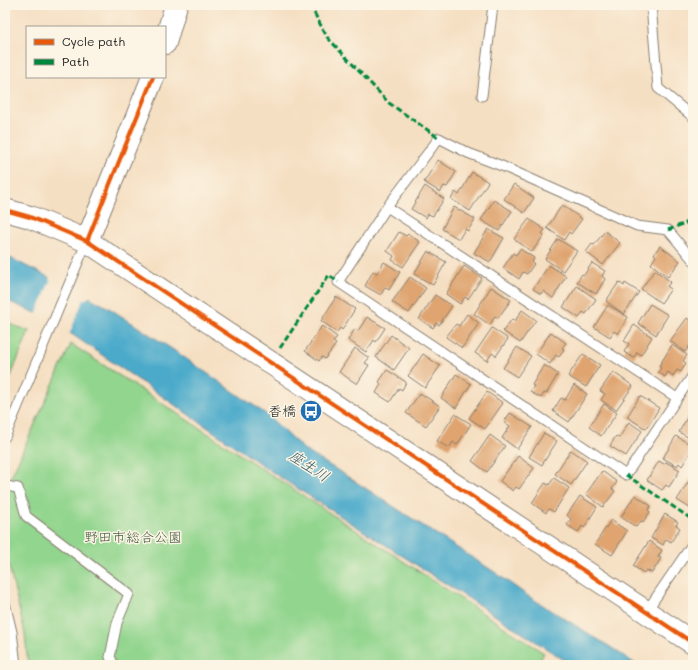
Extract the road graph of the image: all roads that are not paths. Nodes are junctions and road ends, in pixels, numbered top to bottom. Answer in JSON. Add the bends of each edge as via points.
{"nodes":[{"id":1,"x":176,"y":5,"type":"edge"},
{"id":2,"x":493,"y":5,"type":"edge"},
{"id":3,"x":651,"y":5,"type":"edge"},
{"id":4,"x":166,"y":40,"type":"edge"},
{"id":5,"x":153,"y":78,"type":"edge"},
{"id":6,"x":482,"y":96,"type":"dead end"},
{"id":7,"x":693,"y":117,"type":"edge"},
{"id":8,"x":388,"y":207,"type":"junction"},
{"id":9,"x":5,"y":210,"type":"edge"},
{"id":10,"x":87,"y":241,"type":"junction"},
{"id":11,"x":693,"y":260,"type":"edge"},
{"id":12,"x":693,"y":375,"type":"edge"},
{"id":13,"x":677,"y":398,"type":"junction"},
{"id":14,"x":5,"y":436,"type":"edge"},
{"id":15,"x":5,"y":486,"type":"edge"},
{"id":16,"x":693,"y":542,"type":"edge"},
{"id":17,"x":5,"y":603,"type":"edge"},
{"id":18,"x":646,"y":612,"type":"junction"},
{"id":19,"x":693,"y":643,"type":"edge"},
{"id":20,"x":16,"y":665,"type":"edge"},
{"id":21,"x":114,"y":665,"type":"edge"}],
"edges":[{"from":1,"to":4,"type":"street"},
{"from":2,"to":6,"type":"lane"},
{"from":3,"to":7,"type":"lane","via":[[658,88]]},
{"from":5,"to":10,"type":"street"},
{"from":8,"to":11,"type":"lane","via":[[439,138],[637,226],[668,230]]},
{"from":8,"to":13,"type":"lane"},
{"from":8,"to":13,"type":"lane","via":[[338,282],[626,475]]},
{"from":9,"to":10,"type":"street","via":[[30,217]]},
{"from":10,"to":14,"type":"lane"},
{"from":10,"to":18,"type":"street"},
{"from":12,"to":13,"type":"lane"},
{"from":15,"to":21,"type":"lane","via":[[18,488],[26,516],[129,594],[117,623],[110,657]]},
{"from":16,"to":18,"type":"lane"},
{"from":17,"to":20,"type":"lane"},
{"from":18,"to":19,"type":"street"}]}
